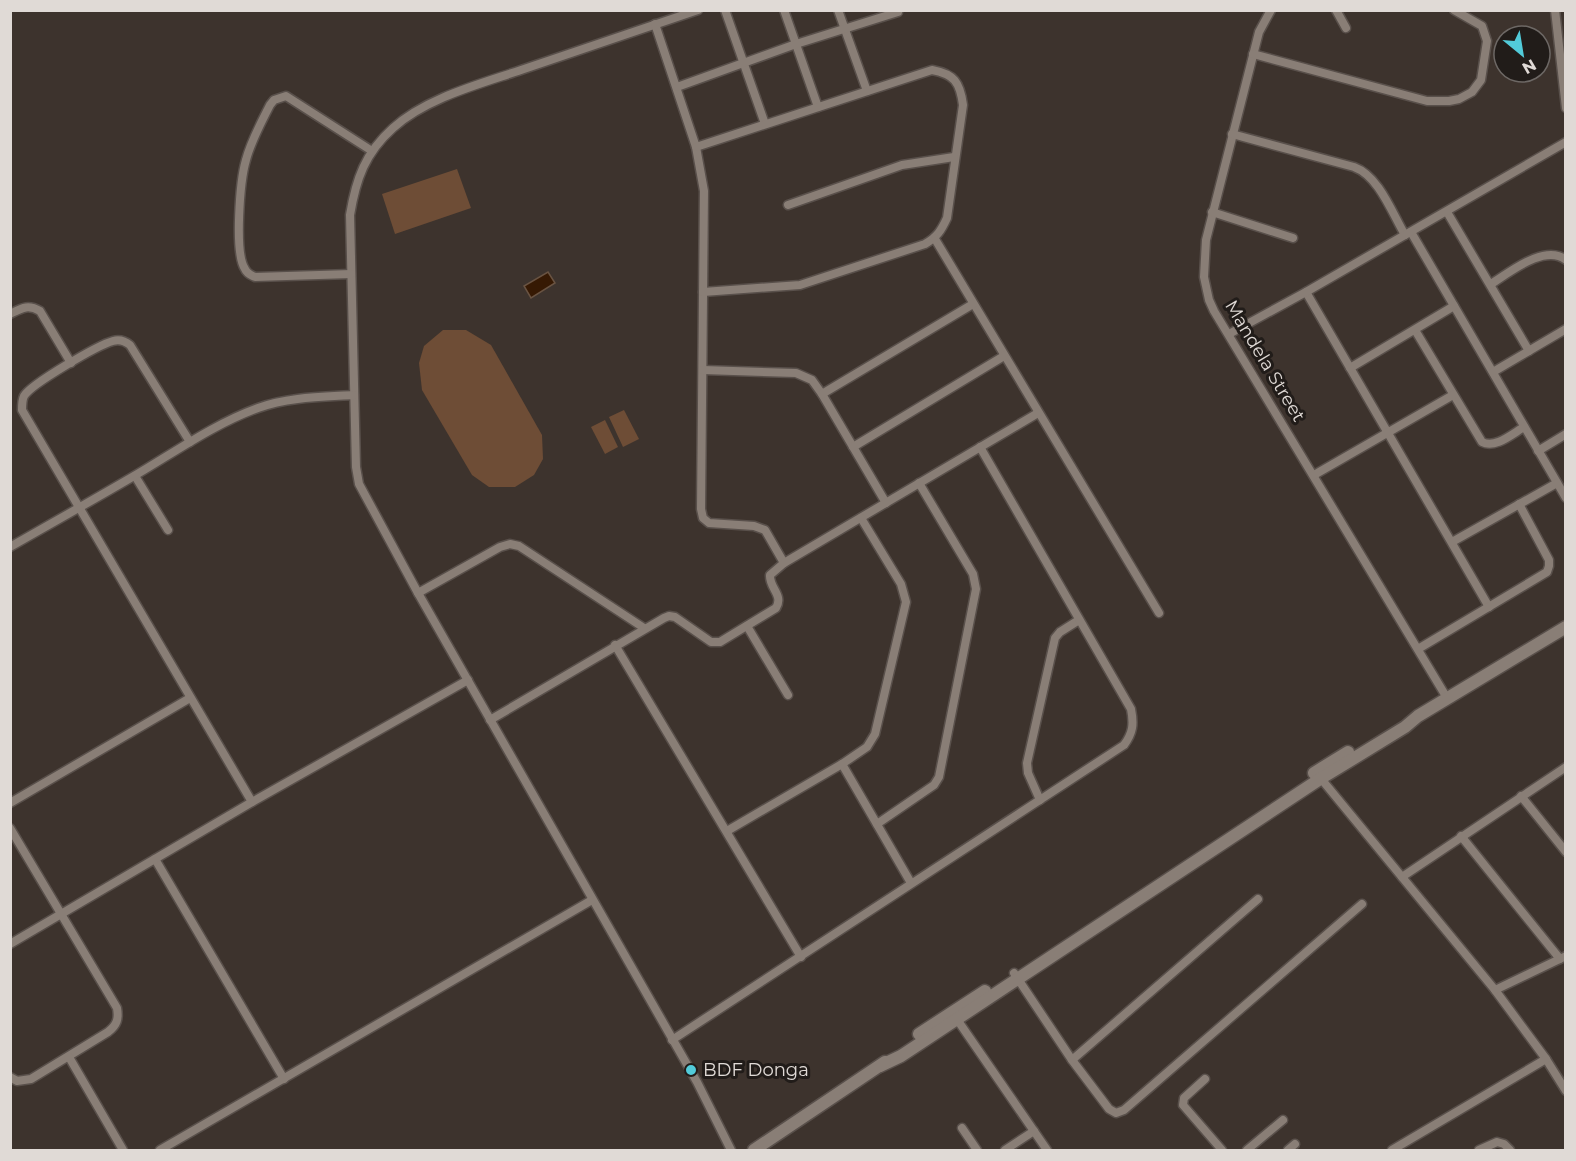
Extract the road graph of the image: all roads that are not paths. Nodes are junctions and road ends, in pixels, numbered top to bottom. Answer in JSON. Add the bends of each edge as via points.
{"nodes":[{"id":1,"x":698,"y":10,"type":"edge"},
{"id":2,"x":725,"y":10,"type":"edge"},
{"id":3,"x":784,"y":10,"type":"edge"},
{"id":4,"x":838,"y":10,"type":"edge"},
{"id":5,"x":1272,"y":10,"type":"edge"},
{"id":6,"x":1336,"y":10,"type":"edge"},
{"id":7,"x":1454,"y":10,"type":"edge"},
{"id":8,"x":1556,"y":10,"type":"edge"},
{"id":9,"x":898,"y":12,"type":"edge"},
{"id":10,"x":655,"y":24,"type":"junction"},
{"id":11,"x":844,"y":28,"type":"junction"},
{"id":12,"x":1346,"y":28,"type":"dead end"},
{"id":13,"x":796,"y":44,"type":"junction"},
{"id":14,"x":1252,"y":54,"type":"junction"},
{"id":15,"x":744,"y":62,"type":"junction"},
{"id":16,"x":677,"y":87,"type":"junction"},
{"id":17,"x":867,"y":91,"type":"junction"},
{"id":18,"x":818,"y":107,"type":"junction"},
{"id":19,"x":1566,"y":108,"type":"edge"},
{"id":20,"x":765,"y":124,"type":"junction"},
{"id":21,"x":1232,"y":134,"type":"junction"},
{"id":22,"x":1566,"y":142,"type":"edge"},
{"id":23,"x":696,"y":147,"type":"junction"},
{"id":24,"x":372,"y":151,"type":"junction"},
{"id":25,"x":954,"y":157,"type":"junction"},
{"id":26,"x":788,"y":205,"type":"dead end"},
{"id":27,"x":1212,"y":212,"type":"junction"},
{"id":28,"x":1447,"y":212,"type":"junction"},
{"id":29,"x":1408,"y":233,"type":"junction"},
{"id":30,"x":1293,"y":238,"type":"dead end"},
{"id":31,"x":935,"y":239,"type":"junction"},
{"id":32,"x":1566,"y":260,"type":"edge"},
{"id":33,"x":351,"y":274,"type":"junction"},
{"id":34,"x":1491,"y":284,"type":"junction"},
{"id":35,"x":703,"y":292,"type":"junction"},
{"id":36,"x":1306,"y":292,"type":"junction"},
{"id":37,"x":973,"y":304,"type":"junction"},
{"id":38,"x":1454,"y":306,"type":"junction"},
{"id":39,"x":10,"y":314,"type":"edge"},
{"id":40,"x":1566,"y":329,"type":"edge"},
{"id":41,"x":1415,"y":330,"type":"junction"},
{"id":42,"x":1229,"y":334,"type":"junction"},
{"id":43,"x":1529,"y":351,"type":"junction"},
{"id":44,"x":1004,"y":356,"type":"junction"},
{"id":45,"x":71,"y":363,"type":"junction"},
{"id":46,"x":1350,"y":368,"type":"junction"},
{"id":47,"x":703,"y":370,"type":"junction"},
{"id":48,"x":1493,"y":372,"type":"junction"},
{"id":49,"x":822,"y":394,"type":"junction"},
{"id":50,"x":1453,"y":394,"type":"junction"},
{"id":51,"x":354,"y":395,"type":"junction"},
{"id":52,"x":1038,"y":413,"type":"junction"},
{"id":53,"x":1524,"y":427,"type":"junction"},
{"id":54,"x":1388,"y":434,"type":"junction"},
{"id":55,"x":1566,"y":434,"type":"edge"},
{"id":56,"x":190,"y":442,"type":"junction"},
{"id":57,"x":853,"y":447,"type":"junction"},
{"id":58,"x":980,"y":447,"type":"junction"},
{"id":59,"x":1538,"y":451,"type":"junction"},
{"id":60,"x":1314,"y":475,"type":"junction"},
{"id":61,"x":135,"y":476,"type":"junction"},
{"id":62,"x":919,"y":483,"type":"junction"},
{"id":63,"x":1557,"y":483,"type":"junction"},
{"id":64,"x":1566,"y":498,"type":"edge"},
{"id":65,"x":886,"y":503,"type":"junction"},
{"id":66,"x":1519,"y":504,"type":"junction"},
{"id":67,"x":80,"y":507,"type":"junction"},
{"id":68,"x":861,"y":518,"type":"junction"},
{"id":69,"x":168,"y":530,"type":"dead end"},
{"id":70,"x":1452,"y":542,"type":"junction"},
{"id":71,"x":10,"y":547,"type":"edge"},
{"id":72,"x":784,"y":562,"type":"junction"},
{"id":73,"x":418,"y":593,"type":"junction"},
{"id":74,"x":1489,"y":607,"type":"junction"},
{"id":75,"x":1159,"y":614,"type":"dead end"},
{"id":76,"x":1079,"y":620,"type":"junction"},
{"id":77,"x":747,"y":626,"type":"junction"},
{"id":78,"x":1566,"y":627,"type":"edge"},
{"id":79,"x":644,"y":628,"type":"junction"},
{"id":80,"x":615,"y":645,"type":"junction"},
{"id":81,"x":1418,"y":649,"type":"junction"},
{"id":82,"x":468,"y":680,"type":"junction"},
{"id":83,"x":788,"y":695,"type":"dead end"},
{"id":84,"x":190,"y":698,"type":"junction"},
{"id":85,"x":1447,"y":698,"type":"junction"},
{"id":86,"x":490,"y":720,"type":"junction"},
{"id":87,"x":842,"y":764,"type":"junction"},
{"id":88,"x":1566,"y":767,"type":"edge"},
{"id":89,"x":1318,"y":776,"type":"junction"},
{"id":90,"x":1521,"y":796,"type":"junction"},
{"id":91,"x":1040,"y":800,"type":"junction"},
{"id":92,"x":252,"y":802,"type":"junction"},
{"id":93,"x":10,"y":803,"type":"edge"},
{"id":94,"x":877,"y":824,"type":"junction"},
{"id":95,"x":10,"y":828,"type":"edge"},
{"id":96,"x":727,"y":831,"type":"junction"},
{"id":97,"x":1461,"y":837,"type":"junction"},
{"id":98,"x":1566,"y":852,"type":"edge"},
{"id":99,"x":154,"y":859,"type":"junction"},
{"id":100,"x":1402,"y":877,"type":"junction"},
{"id":101,"x":911,"y":883,"type":"junction"},
{"id":102,"x":1258,"y":899,"type":"dead end"},
{"id":103,"x":592,"y":900,"type":"junction"},
{"id":104,"x":1362,"y":904,"type":"dead end"},
{"id":105,"x":61,"y":914,"type":"junction"},
{"id":106,"x":10,"y":944,"type":"edge"},
{"id":107,"x":801,"y":957,"type":"junction"},
{"id":108,"x":1563,"y":958,"type":"edge"},
{"id":109,"x":1016,"y":976,"type":"junction"},
{"id":110,"x":1495,"y":990,"type":"junction"},
{"id":111,"x":955,"y":1015,"type":"junction"},
{"id":112,"x":672,"y":1040,"type":"junction"},
{"id":113,"x":69,"y":1057,"type":"junction"},
{"id":114,"x":1546,"y":1059,"type":"junction"},
{"id":115,"x":1072,"y":1060,"type":"junction"},
{"id":116,"x":10,"y":1077,"type":"edge"},
{"id":117,"x":284,"y":1079,"type":"junction"},
{"id":118,"x":1205,"y":1080,"type":"dead end"},
{"id":119,"x":1566,"y":1091,"type":"edge"},
{"id":120,"x":1283,"y":1120,"type":"dead end"},
{"id":121,"x":962,"y":1128,"type":"dead end"},
{"id":122,"x":1034,"y":1131,"type":"junction"},
{"id":123,"x":123,"y":1150,"type":"edge"},
{"id":124,"x":160,"y":1150,"type":"edge"},
{"id":125,"x":731,"y":1150,"type":"edge"},
{"id":126,"x":754,"y":1150,"type":"edge"},
{"id":127,"x":977,"y":1150,"type":"edge"},
{"id":128,"x":1005,"y":1150,"type":"edge"},
{"id":129,"x":1047,"y":1150,"type":"edge"},
{"id":130,"x":1222,"y":1150,"type":"edge"},
{"id":131,"x":1247,"y":1150,"type":"edge"},
{"id":132,"x":1392,"y":1150,"type":"edge"},
{"id":133,"x":1479,"y":1150,"type":"edge"},
{"id":134,"x":1510,"y":1150,"type":"edge"}],
"edges":[{"from":1,"to":10,"type":"street"},
{"from":2,"to":15,"type":"street"},
{"from":3,"to":13,"type":"street"},
{"from":4,"to":11,"type":"street"},
{"from":5,"to":14,"type":"street","name":"Mandela Street","via":[[1261,26]]},
{"from":6,"to":12,"type":"street"},
{"from":7,"to":14,"type":"street","via":[[1482,26],[1487,41],[1480,81],[1472,92],[1459,99],[1427,101]]},
{"from":8,"to":19,"type":"street"},
{"from":9,"to":11,"type":"street"},
{"from":10,"to":16,"type":"street"},
{"from":10,"to":24,"type":"street","via":[[457,92],[404,119]]},
{"from":11,"to":13,"type":"street"},
{"from":11,"to":17,"type":"street"},
{"from":13,"to":15,"type":"street"},
{"from":13,"to":18,"type":"street"},
{"from":14,"to":21,"type":"street","name":"Mandela Street"},
{"from":15,"to":16,"type":"street"},
{"from":15,"to":20,"type":"street"},
{"from":16,"to":23,"type":"street"},
{"from":17,"to":18,"type":"street"},
{"from":17,"to":25,"type":"street","via":[[932,69],[946,72],[956,81],[963,105]]},
{"from":18,"to":20,"type":"street"},
{"from":20,"to":23,"type":"street"},
{"from":21,"to":27,"type":"street","name":"Mandela Street"},
{"from":21,"to":29,"type":"street","via":[[1365,172]]},
{"from":22,"to":28,"type":"street"},
{"from":23,"to":35,"type":"street","via":[[704,190]]},
{"from":24,"to":33,"type":"street","via":[[354,188],[350,215]]},
{"from":24,"to":33,"type":"street","via":[[286,96],[270,105],[245,161],[239,205],[240,258],[245,270],[255,277]]},
{"from":25,"to":26,"type":"street","via":[[902,165]]},
{"from":25,"to":31,"type":"street","via":[[947,218]]},
{"from":27,"to":30,"type":"street"},
{"from":27,"to":42,"type":"street","name":"Mandela Street","via":[[1203,277],[1209,300]]},
{"from":28,"to":29,"type":"street"},
{"from":28,"to":34,"type":"street"},
{"from":29,"to":36,"type":"street"},
{"from":29,"to":38,"type":"street"},
{"from":31,"to":35,"type":"street","via":[[800,285]]},
{"from":31,"to":37,"type":"street"},
{"from":32,"to":34,"type":"street","via":[[1555,254],[1540,256]]},
{"from":33,"to":51,"type":"street"},
{"from":34,"to":43,"type":"street"},
{"from":35,"to":47,"type":"street"},
{"from":36,"to":42,"type":"street"},
{"from":36,"to":46,"type":"street"},
{"from":37,"to":44,"type":"street"},
{"from":37,"to":49,"type":"street"},
{"from":38,"to":41,"type":"street"},
{"from":38,"to":48,"type":"street"},
{"from":39,"to":45,"type":"street","via":[[23,307],[40,311]]},
{"from":40,"to":43,"type":"street"},
{"from":41,"to":46,"type":"street"},
{"from":41,"to":50,"type":"street"},
{"from":42,"to":60,"type":"street","name":"Mandela Street"},
{"from":43,"to":48,"type":"street"},
{"from":44,"to":52,"type":"street"},
{"from":44,"to":57,"type":"street"},
{"from":45,"to":56,"type":"street","via":[[113,341],[123,340],[130,345]]},
{"from":45,"to":67,"type":"street","via":[[30,390],[23,398],[22,410]]},
{"from":46,"to":54,"type":"street"},
{"from":47,"to":49,"type":"street","via":[[796,373],[812,380]]},
{"from":47,"to":72,"type":"street","via":[[703,518],[709,523],[754,525],[765,530]]},
{"from":48,"to":53,"type":"street"},
{"from":49,"to":57,"type":"street"},
{"from":50,"to":53,"type":"street","via":[[1486,445]]},
{"from":50,"to":54,"type":"street"},
{"from":51,"to":56,"type":"street","via":[[301,398],[260,407]]},
{"from":51,"to":73,"type":"street","via":[[359,484]]},
{"from":52,"to":58,"type":"street"},
{"from":52,"to":75,"type":"street"},
{"from":53,"to":59,"type":"street"},
{"from":54,"to":60,"type":"street"},
{"from":54,"to":70,"type":"street"},
{"from":55,"to":59,"type":"street"},
{"from":56,"to":61,"type":"street"},
{"from":57,"to":65,"type":"street"},
{"from":58,"to":62,"type":"street"},
{"from":58,"to":76,"type":"street"},
{"from":59,"to":63,"type":"street"},
{"from":60,"to":81,"type":"street","name":"Mandela Street"},
{"from":61,"to":67,"type":"street"},
{"from":61,"to":69,"type":"street"},
{"from":62,"to":65,"type":"street"},
{"from":62,"to":94,"type":"street","via":[[973,574],[976,589],[939,777],[934,785]]},
{"from":63,"to":64,"type":"street"},
{"from":63,"to":66,"type":"street"},
{"from":65,"to":68,"type":"street"},
{"from":66,"to":70,"type":"street"},
{"from":66,"to":74,"type":"street","via":[[1549,560],[1549,569]]},
{"from":67,"to":71,"type":"street"},
{"from":67,"to":84,"type":"street"},
{"from":68,"to":72,"type":"street"},
{"from":68,"to":87,"type":"street","via":[[901,584],[906,602],[875,734],[867,747]]},
{"from":70,"to":74,"type":"street"},
{"from":72,"to":77,"type":"street","via":[[770,574],[780,603]]},
{"from":73,"to":79,"type":"street","via":[[510,544],[519,546]]},
{"from":73,"to":82,"type":"street"},
{"from":74,"to":81,"type":"street"},
{"from":76,"to":91,"type":"street","via":[[1055,638],[1027,763]]},
{"from":76,"to":91,"type":"street","via":[[1131,709],[1133,728],[1124,745]]},
{"from":77,"to":79,"type":"street","via":[[715,643],[675,617]]},
{"from":77,"to":83,"type":"street"},
{"from":78,"to":85,"type":"main road"},
{"from":79,"to":80,"type":"street"},
{"from":80,"to":86,"type":"street"},
{"from":80,"to":96,"type":"street"},
{"from":81,"to":85,"type":"street","name":"Mandela Street"},
{"from":82,"to":86,"type":"street"},
{"from":82,"to":92,"type":"street"},
{"from":84,"to":92,"type":"street"},
{"from":84,"to":93,"type":"street"},
{"from":85,"to":89,"type":"main road","via":[[1388,729]]},
{"from":86,"to":103,"type":"street"},
{"from":87,"to":94,"type":"street"},
{"from":87,"to":96,"type":"street"},
{"from":88,"to":90,"type":"street"},
{"from":89,"to":100,"type":"street"},
{"from":89,"to":109,"type":"main road"},
{"from":90,"to":97,"type":"street"},
{"from":90,"to":98,"type":"street"},
{"from":91,"to":101,"type":"street"},
{"from":92,"to":99,"type":"street"},
{"from":94,"to":101,"type":"street"},
{"from":95,"to":105,"type":"street"},
{"from":96,"to":107,"type":"street"},
{"from":97,"to":100,"type":"street"},
{"from":97,"to":108,"type":"street"},
{"from":99,"to":105,"type":"street"},
{"from":99,"to":117,"type":"street"},
{"from":100,"to":110,"type":"street"},
{"from":101,"to":107,"type":"street"},
{"from":102,"to":115,"type":"street"},
{"from":103,"to":112,"type":"street"},
{"from":103,"to":117,"type":"street"},
{"from":104,"to":115,"type":"street","via":[[1122,1111],[1111,1112]]},
{"from":105,"to":106,"type":"street"},
{"from":105,"to":113,"type":"street","via":[[119,1017],[108,1032]]},
{"from":107,"to":112,"type":"street"},
{"from":108,"to":110,"type":"street"},
{"from":109,"to":111,"type":"main road"},
{"from":109,"to":115,"type":"street"},
{"from":110,"to":114,"type":"street"},
{"from":111,"to":122,"type":"street"},
{"from":111,"to":126,"type":"main road"},
{"from":112,"to":125,"type":"street"},
{"from":113,"to":116,"type":"street","via":[[31,1079],[17,1081]]},
{"from":113,"to":123,"type":"street"},
{"from":114,"to":119,"type":"street"},
{"from":114,"to":132,"type":"street"},
{"from":117,"to":124,"type":"street"},
{"from":118,"to":130,"type":"street","via":[[1182,1100],[1183,1105]]},
{"from":120,"to":131,"type":"street"},
{"from":121,"to":127,"type":"street"},
{"from":122,"to":128,"type":"street"},
{"from":122,"to":129,"type":"street"},
{"from":133,"to":134,"type":"street","via":[[1497,1142]]}]}
